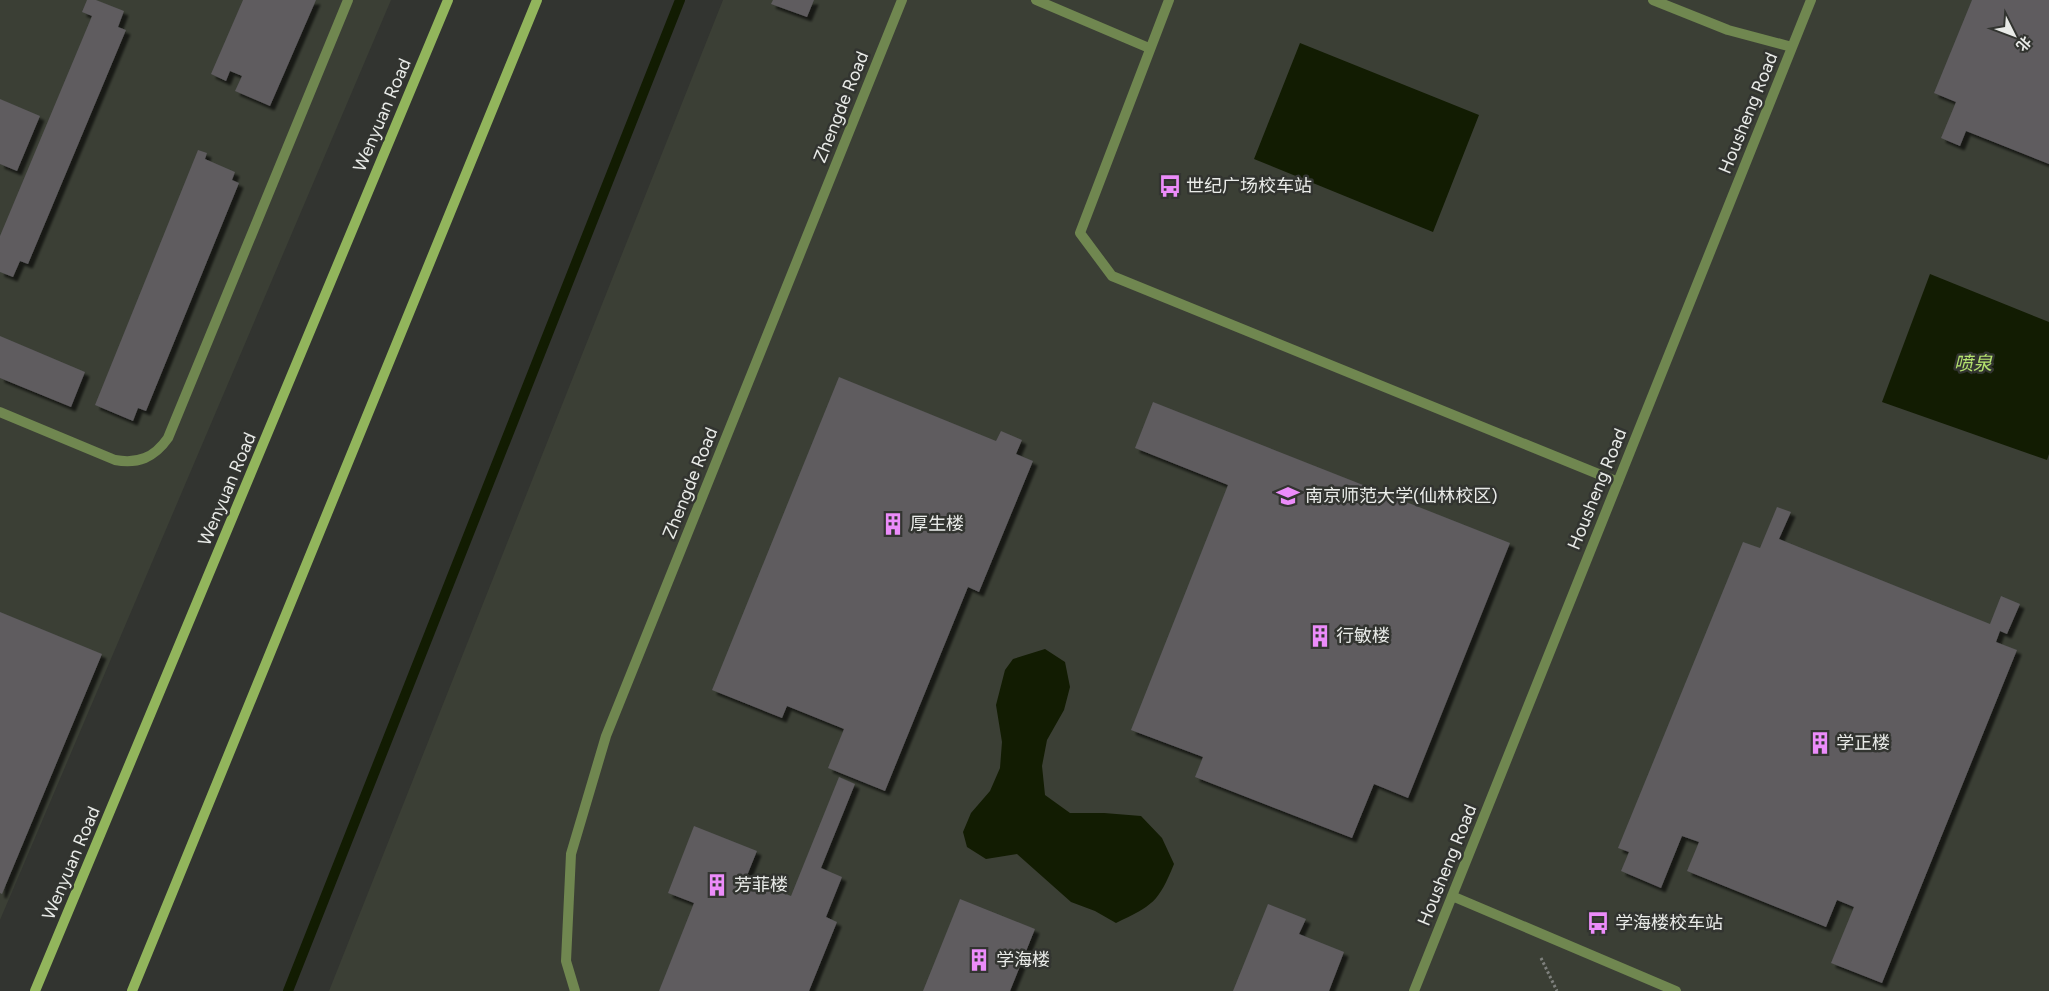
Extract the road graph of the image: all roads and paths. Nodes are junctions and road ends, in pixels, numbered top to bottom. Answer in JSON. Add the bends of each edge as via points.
{"nodes":[{"id":1,"x":348,"y":0,"type":"edge"},
{"id":2,"x":448,"y":0,"type":"edge"},
{"id":3,"x":537,"y":0,"type":"edge"},
{"id":4,"x":902,"y":0,"type":"edge"},
{"id":5,"x":1036,"y":0,"type":"edge"},
{"id":6,"x":1169,"y":0,"type":"edge"},
{"id":7,"x":1653,"y":0,"type":"edge"},
{"id":8,"x":1811,"y":0,"type":"edge"},
{"id":9,"x":1149,"y":48,"type":"junction"},
{"id":10,"x":1792,"y":48,"type":"junction"},
{"id":11,"x":0,"y":412,"type":"edge"},
{"id":12,"x":1618,"y":482,"type":"junction"},
{"id":13,"x":1452,"y":896,"type":"junction"},
{"id":14,"x":35,"y":991,"type":"edge"},
{"id":15,"x":132,"y":991,"type":"edge"},
{"id":16,"x":575,"y":991,"type":"edge"},
{"id":17,"x":1414,"y":991,"type":"edge"},
{"id":18,"x":1676,"y":991,"type":"edge"}],
"edges":[{"from":1,"to":11,"type":"street","via":[[168,438],[161,448],[141,460],[115,460]]},
{"from":2,"to":14,"type":"main road","name":"Wenyuan Road"},
{"from":3,"to":15,"type":"main road"},
{"from":4,"to":16,"type":"street","name":"Zhengde Road","via":[[606,736],[571,854],[566,961]]},
{"from":5,"to":9,"type":"street"},
{"from":6,"to":9,"type":"street"},
{"from":7,"to":10,"type":"street","via":[[1728,30]]},
{"from":8,"to":10,"type":"street","name":"Housheng Road"},
{"from":9,"to":12,"type":"street","via":[[1080,233],[1112,276]]},
{"from":10,"to":12,"type":"street","name":"Housheng Road"},
{"from":12,"to":13,"type":"street","name":"Housheng Road"},
{"from":13,"to":17,"type":"street","name":"Housheng Road"},
{"from":13,"to":18,"type":"street"}]}
